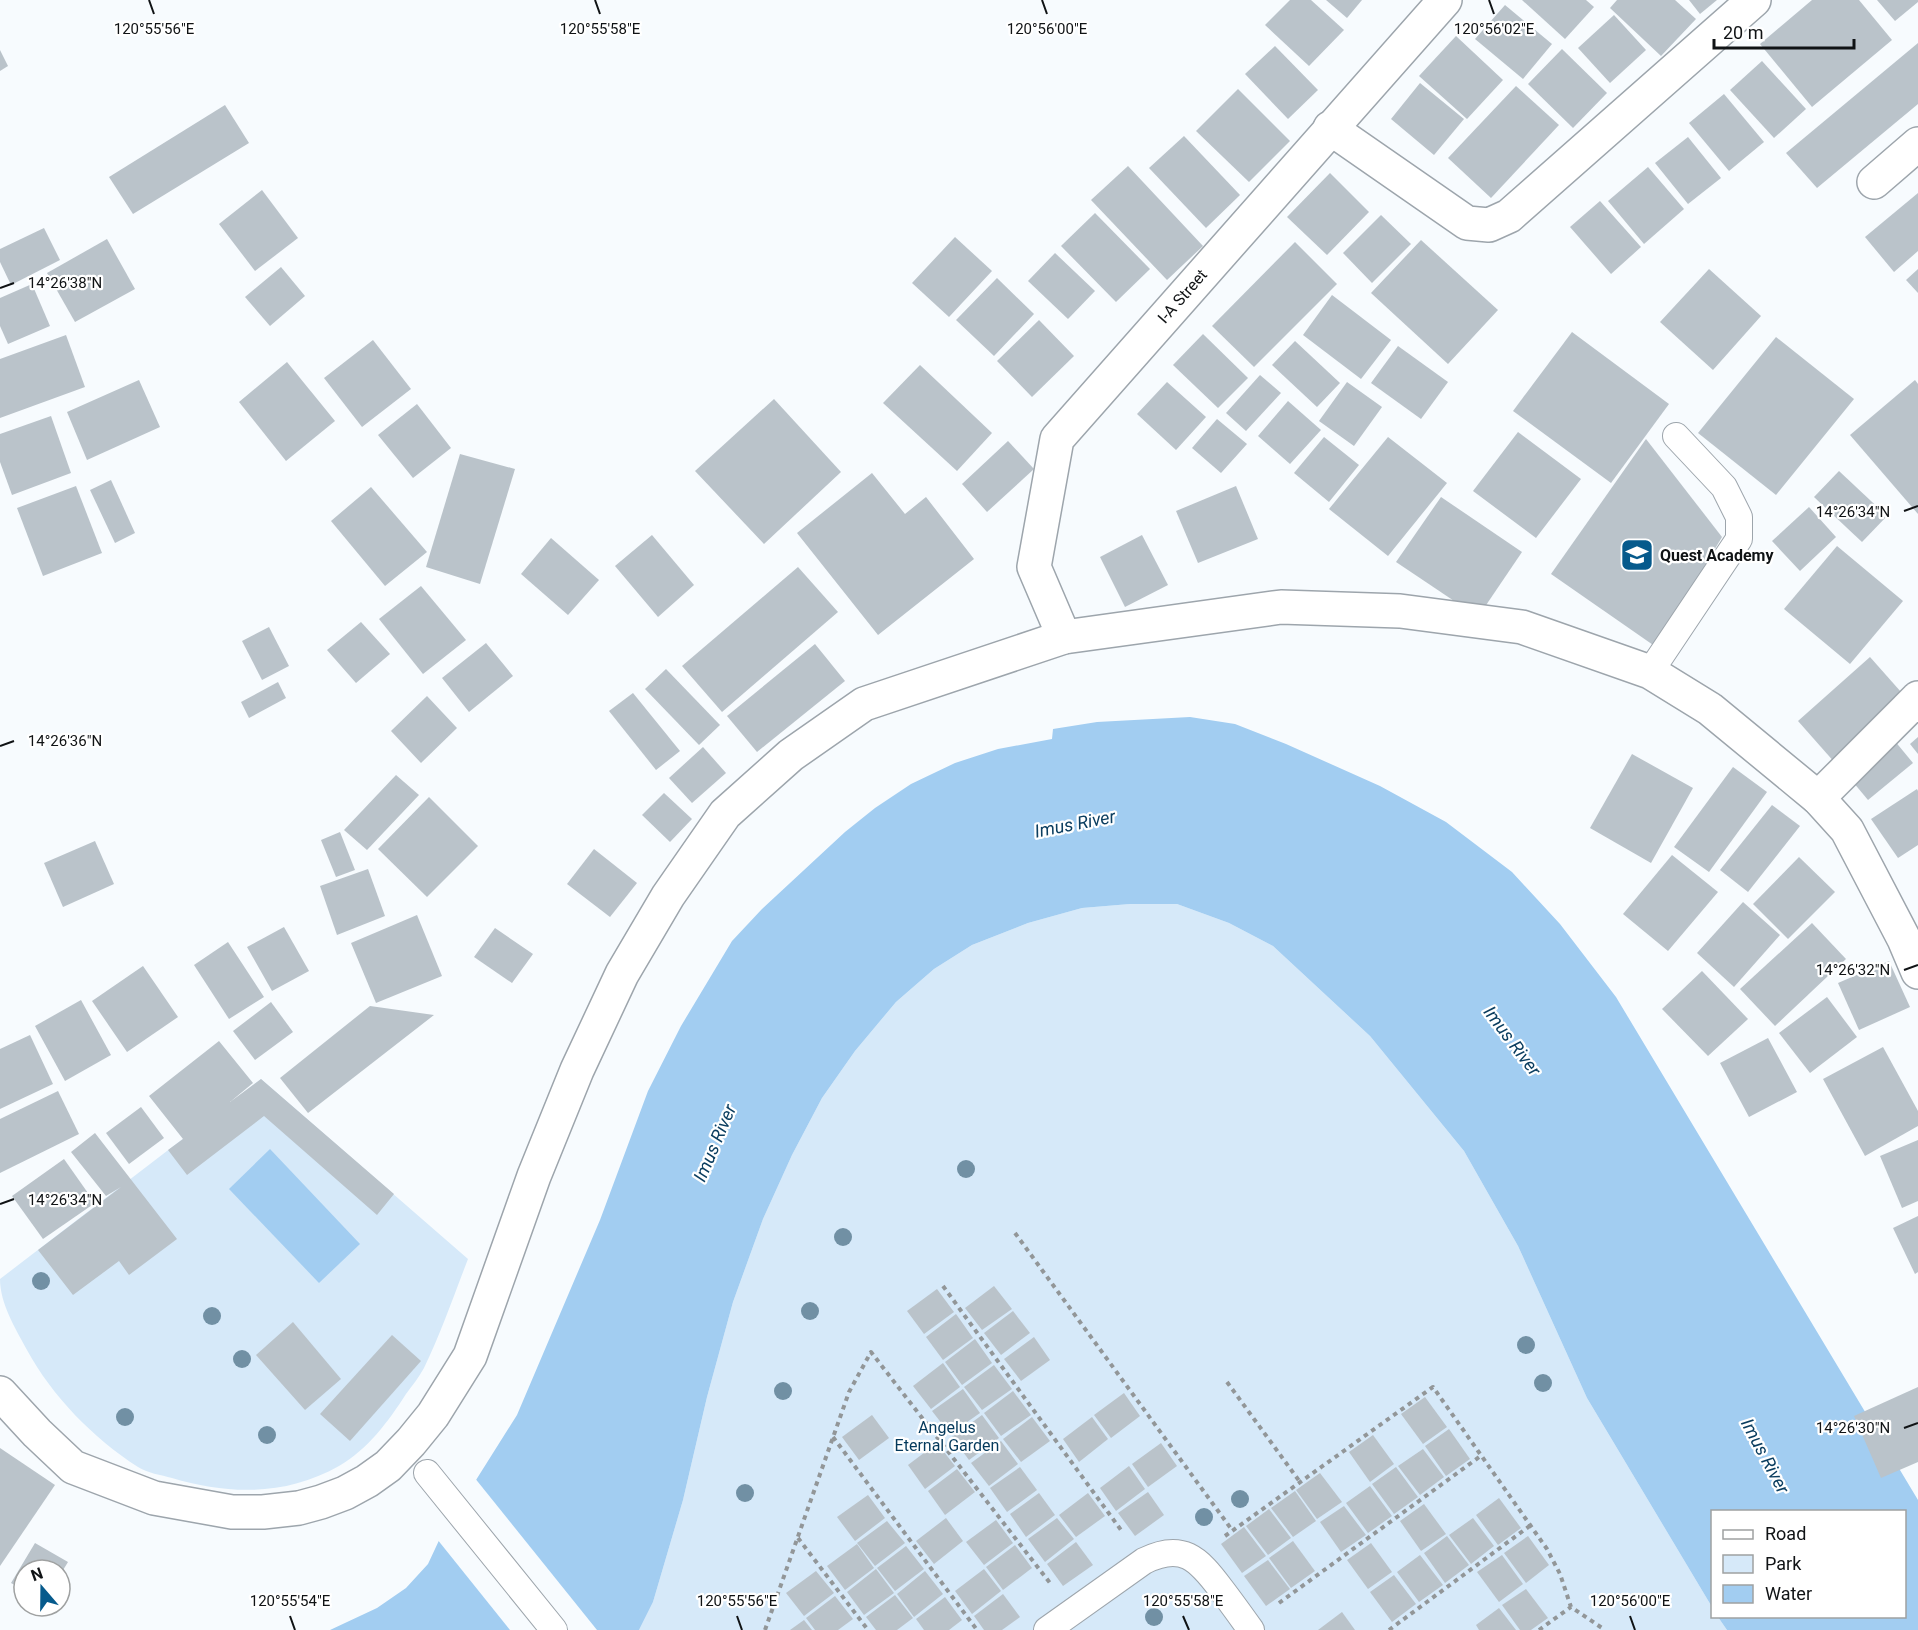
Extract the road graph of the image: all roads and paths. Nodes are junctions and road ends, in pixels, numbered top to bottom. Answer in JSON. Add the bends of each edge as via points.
{"nodes":[{"id":1,"x":1445,"y":0,"type":"edge"},
{"id":2,"x":1754,"y":0,"type":"edge"},
{"id":3,"x":1330,"y":128,"type":"junction"},
{"id":4,"x":1918,"y":144,"type":"edge"},
{"id":5,"x":1874,"y":182,"type":"dead end"},
{"id":6,"x":1676,"y":436,"type":"dead end"},
{"id":7,"x":1065,"y":637,"type":"junction"},
{"id":8,"x":1650,"y":672,"type":"junction"},
{"id":9,"x":1918,"y":698,"type":"edge"},
{"id":10,"x":1818,"y":798,"type":"junction"},
{"id":11,"x":1918,"y":972,"type":"edge"},
{"id":12,"x":1015,"y":1233,"type":"dead end"},
{"id":13,"x":943,"y":1286,"type":"dead end"},
{"id":14,"x":1227,"y":1382,"type":"dead end"},
{"id":15,"x":0,"y":1393,"type":"edge"},
{"id":16,"x":833,"y":1437,"type":"junction"},
{"id":17,"x":1482,"y":1455,"type":"junction"},
{"id":18,"x":427,"y":1473,"type":"dead end"},
{"id":19,"x":1300,"y":1482,"type":"junction"},
{"id":20,"x":1532,"y":1525,"type":"junction"},
{"id":21,"x":1232,"y":1530,"type":"junction"},
{"id":22,"x":797,"y":1537,"type":"junction"},
{"id":23,"x":1193,"y":1558,"type":"junction"},
{"id":24,"x":1144,"y":1561,"type":"junction"},
{"id":25,"x":1571,"y":1607,"type":"junction"},
{"id":26,"x":1073,"y":1612,"type":"junction"},
{"id":27,"x":1250,"y":1628,"type":"edge"},
{"id":28,"x":554,"y":1630,"type":"edge"},
{"id":29,"x":765,"y":1630,"type":"edge"},
{"id":30,"x":868,"y":1630,"type":"edge"},
{"id":31,"x":977,"y":1630,"type":"edge"},
{"id":32,"x":1047,"y":1630,"type":"edge"},
{"id":33,"x":1389,"y":1630,"type":"edge"},
{"id":34,"x":1539,"y":1630,"type":"edge"},
{"id":35,"x":1605,"y":1630,"type":"edge"}],
"edges":[{"from":1,"to":3,"type":"main road","name":"I-A Street"},
{"from":2,"to":3,"type":"main road","via":[[1509,216],[1489,225],[1467,223]]},
{"from":3,"to":7,"type":"main road","name":"I-A Street","via":[[1057,439],[1034,567]]},
{"from":4,"to":5,"type":"main road"},
{"from":6,"to":8,"type":"lane","via":[[1724,487],[1739,517],[1739,539]]},
{"from":7,"to":8,"type":"main road","via":[[1281,607],[1400,611],[1522,627]]},
{"from":7,"to":15,"type":"main road","via":[[864,704],[791,755],[725,814],[668,896],[622,974],[534,1176],[470,1356],[418,1433],[374,1476],[321,1502],[263,1512],[232,1512],[154,1498],[73,1467]]},
{"from":8,"to":10,"type":"main road","via":[[1710,709]]},
{"from":9,"to":10,"type":"main road"},
{"from":10,"to":11,"type":"main road","via":[[1847,830]]},
{"from":12,"to":21,"type":"path"},
{"from":13,"to":24,"type":"path"},
{"from":14,"to":19,"type":"path"},
{"from":16,"to":22,"type":"path"},
{"from":16,"to":26,"type":"path","via":[[849,1392],[872,1352]]},
{"from":16,"to":31,"type":"path"},
{"from":17,"to":19,"type":"path","via":[[1432,1387]]},
{"from":17,"to":20,"type":"path"},
{"from":17,"to":27,"type":"path"},
{"from":18,"to":28,"type":"lane"},
{"from":19,"to":21,"type":"path"},
{"from":20,"to":25,"type":"path","via":[[1560,1574]]},
{"from":20,"to":33,"type":"path"},
{"from":21,"to":23,"type":"path"},
{"from":22,"to":29,"type":"path"},
{"from":22,"to":30,"type":"path"},
{"from":23,"to":24,"type":"lane","via":[[1168,1552]]},
{"from":23,"to":27,"type":"lane","via":[[1204,1566]]},
{"from":24,"to":26,"type":"lane"},
{"from":25,"to":34,"type":"path"},
{"from":25,"to":35,"type":"path"},
{"from":26,"to":32,"type":"lane"}]}
